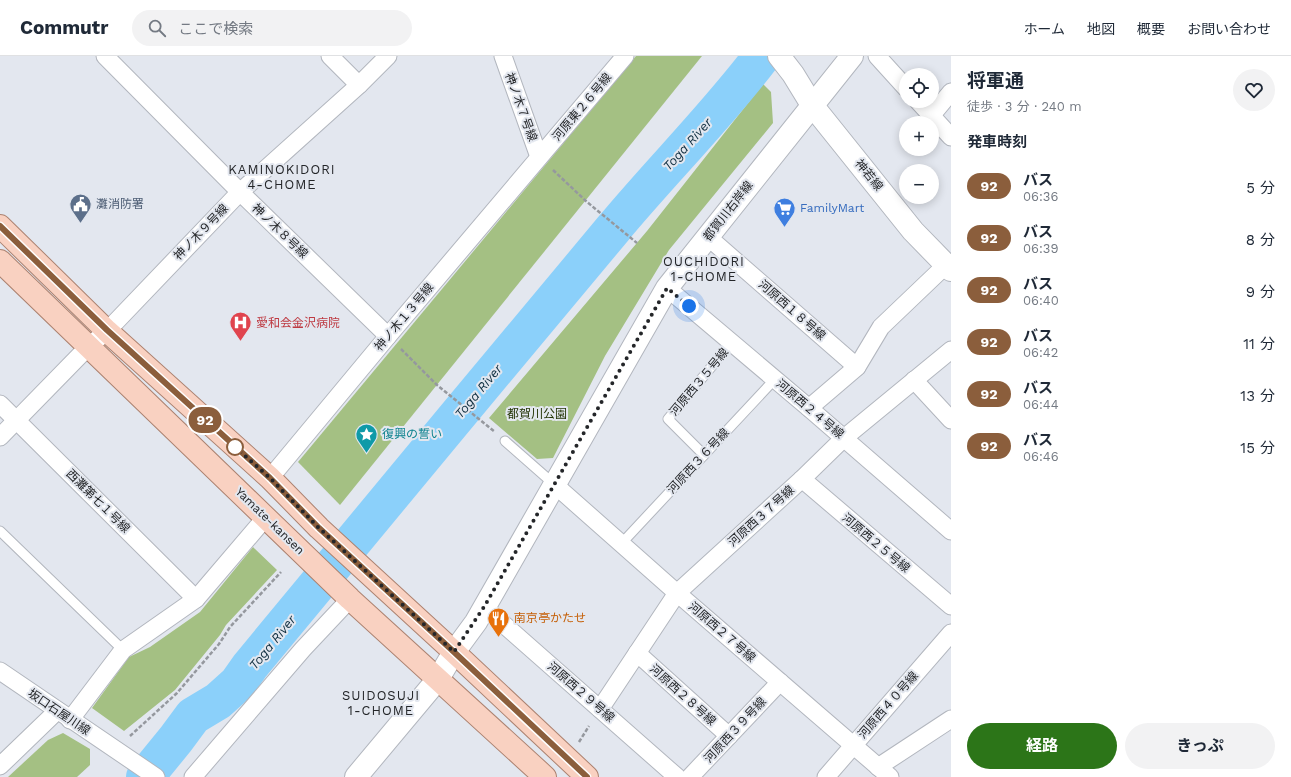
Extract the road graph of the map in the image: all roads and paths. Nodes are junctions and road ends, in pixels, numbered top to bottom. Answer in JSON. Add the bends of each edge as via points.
{"nodes":[{"id":1,"x":105,"y":56,"type":"edge"},
{"id":2,"x":330,"y":56,"type":"edge"},
{"id":3,"x":388,"y":56,"type":"edge"},
{"id":4,"x":503,"y":56,"type":"edge"},
{"id":5,"x":625,"y":56,"type":"edge"},
{"id":6,"x":779,"y":56,"type":"edge"},
{"id":7,"x":852,"y":56,"type":"edge"},
{"id":8,"x":877,"y":56,"type":"edge"},
{"id":9,"x":899,"y":80,"type":"edge"},
{"id":10,"x":360,"y":85,"type":"junction"},
{"id":11,"x":951,"y":92,"type":"edge"},
{"id":12,"x":812,"y":105,"type":"junction"},
{"id":13,"x":924,"y":108,"type":"edge"},
{"id":14,"x":931,"y":116,"type":"joint"},
{"id":15,"x":939,"y":124,"type":"edge"},
{"id":16,"x":951,"y":137,"type":"edge"},
{"id":17,"x":540,"y":157,"type":"junction"},
{"id":18,"x":240,"y":192,"type":"junction"},
{"id":19,"x":0,"y":226,"type":"edge"},
{"id":20,"x":708,"y":237,"type":"junction"},
{"id":21,"x":637,"y":243,"type":"dead end"},
{"id":22,"x":0,"y":260,"type":"edge"},
{"id":23,"x":949,"y":268,"type":"edge"},
{"id":24,"x":667,"y":288,"type":"junction"},
{"id":25,"x":107,"y":330,"type":"junction"},
{"id":26,"x":388,"y":336,"type":"junction"},
{"id":27,"x":732,"y":342,"type":"junction"},
{"id":28,"x":88,"y":347,"type":"junction"},
{"id":29,"x":951,"y":350,"type":"edge"},
{"id":30,"x":857,"y":367,"type":"junction"},
{"id":31,"x":775,"y":379,"type":"junction"},
{"id":32,"x":914,"y":380,"type":"junction"},
{"id":33,"x":0,"y":404,"type":"edge"},
{"id":34,"x":809,"y":408,"type":"junction"},
{"id":35,"x":16,"y":420,"type":"junction"},
{"id":36,"x":951,"y":420,"type":"edge"},
{"id":37,"x":489,"y":427,"type":"dead end"},
{"id":38,"x":0,"y":437,"type":"edge"},
{"id":39,"x":844,"y":438,"type":"junction"},
{"id":40,"x":505,"y":441,"type":"dead end"},
{"id":41,"x":704,"y":456,"type":"junction"},
{"id":42,"x":270,"y":478,"type":"junction"},
{"id":43,"x":802,"y":479,"type":"junction"},
{"id":44,"x":555,"y":485,"type":"junction"},
{"id":45,"x":266,"y":517,"type":"junction"},
{"id":46,"x":0,"y":531,"type":"edge"},
{"id":47,"x":951,"y":531,"type":"edge"},
{"id":48,"x":621,"y":544,"type":"junction"},
{"id":49,"x":281,"y":572,"type":"dead end"},
{"id":50,"x":677,"y":593,"type":"junction"},
{"id":51,"x":196,"y":599,"type":"junction"},
{"id":52,"x":350,"y":600,"type":"junction"},
{"id":53,"x":951,"y":606,"type":"edge"},
{"id":54,"x":484,"y":607,"type":"junction"},
{"id":55,"x":951,"y":632,"type":"edge"},
{"id":56,"x":123,"y":650,"type":"junction"},
{"id":57,"x":454,"y":652,"type":"junction"},
{"id":58,"x":637,"y":653,"type":"junction"},
{"id":59,"x":0,"y":671,"type":"edge"},
{"id":60,"x":438,"y":679,"type":"junction"},
{"id":61,"x":780,"y":682,"type":"junction"},
{"id":62,"x":600,"y":709,"type":"junction"},
{"id":63,"x":64,"y":715,"type":"junction"},
{"id":64,"x":951,"y":719,"type":"edge"},
{"id":65,"x":729,"y":736,"type":"junction"},
{"id":66,"x":124,"y":745,"type":"junction"},
{"id":67,"x":853,"y":745,"type":"junction"},
{"id":68,"x":0,"y":766,"type":"edge"},
{"id":69,"x":884,"y":772,"type":"edge"},
{"id":70,"x":156,"y":777,"type":"edge"},
{"id":71,"x":192,"y":777,"type":"edge"},
{"id":72,"x":356,"y":777,"type":"edge"},
{"id":73,"x":545,"y":777,"type":"edge"},
{"id":74,"x":587,"y":777,"type":"edge"},
{"id":75,"x":677,"y":777,"type":"edge"},
{"id":76,"x":690,"y":777,"type":"edge"},
{"id":77,"x":826,"y":777,"type":"edge"}],
"edges":[{"from":1,"to":18,"type":"street","name":"神ノ木８号線"},
{"from":2,"to":10,"type":"street"},
{"from":3,"to":10,"type":"street","name":"神ノ木９号線"},
{"from":4,"to":17,"type":"street","name":"神ノ木７号線"},
{"from":5,"to":17,"type":"street","name":"河原東２６号線"},
{"from":6,"to":12,"type":"street","name":"神若線"},
{"from":7,"to":12,"type":"street","name":"都賀川右岸線"},
{"from":8,"to":9,"type":"street"},
{"from":10,"to":18,"type":"street","name":"神ノ木９号線"},
{"from":11,"to":14,"type":"street"},
{"from":12,"to":20,"type":"street","name":"都賀川右岸線"},
{"from":12,"to":23,"type":"street","name":"神若線","via":[[913,231]]},
{"from":13,"to":14,"type":"street"},
{"from":15,"to":16,"type":"street"},
{"from":17,"to":21,"type":"path","via":[[587,202]]},
{"from":17,"to":26,"type":"street","name":"神ノ木１３号線"},
{"from":18,"to":25,"type":"street","name":"神ノ木９号線"},
{"from":18,"to":26,"type":"street","name":"神ノ木８号線"},
{"from":19,"to":25,"type":"main road"},
{"from":20,"to":24,"type":"street","name":"都賀川右岸線"},
{"from":20,"to":30,"type":"street","name":"河原西１８号線"},
{"from":22,"to":28,"type":"main road","name":"Yamate-kansen"},
{"from":23,"to":30,"type":"street","via":[[880,327]]},
{"from":24,"to":27,"type":"street","name":"河原西２４号線"},
{"from":24,"to":44,"type":"street","name":"都賀川右岸線"},
{"from":25,"to":28,"type":"street","name":"神ノ木９号線"},
{"from":25,"to":42,"type":"main road"},
{"from":26,"to":37,"type":"path","via":[[437,385]]},
{"from":26,"to":42,"type":"street","name":"神ノ木１３号線"},
{"from":27,"to":31,"type":"street","name":"河原西２４号線"},
{"from":27,"to":41,"type":"lane","name":"河原西３５号線","via":[[668,419]]},
{"from":28,"to":35,"type":"street","name":"神ノ木９号線"},
{"from":28,"to":45,"type":"main road","name":"Yamate-kansen"},
{"from":29,"to":32,"type":"street","name":"河原西３７号線"},
{"from":30,"to":34,"type":"street"},
{"from":31,"to":34,"type":"street","name":"河原西２４号線"},
{"from":31,"to":41,"type":"lane","name":"河原西３６号線"},
{"from":32,"to":36,"type":"street"},
{"from":32,"to":39,"type":"street","name":"河原西３７号線"},
{"from":33,"to":35,"type":"street","name":"西灘第七１号線"},
{"from":34,"to":39,"type":"street","name":"河原西２４号線"},
{"from":35,"to":38,"type":"street","name":"神ノ木９号線"},
{"from":35,"to":51,"type":"street","name":"西灘第七１号線"},
{"from":39,"to":43,"type":"street","name":"河原西３７号線"},
{"from":39,"to":47,"type":"street","name":"河原西２４号線"},
{"from":40,"to":44,"type":"lane"},
{"from":41,"to":48,"type":"lane","name":"河原西３６号線"},
{"from":42,"to":57,"type":"main road","via":[[319,528]]},
{"from":43,"to":50,"type":"street","name":"河原西３７号線"},
{"from":43,"to":53,"type":"street","name":"河原西２５号線"},
{"from":44,"to":48,"type":"street","name":"河原西２７号線"},
{"from":44,"to":54,"type":"street","name":"都賀川右岸線"},
{"from":45,"to":51,"type":"street"},
{"from":45,"to":52,"type":"main road","name":"Yamate-kansen"},
{"from":46,"to":56,"type":"lane"},
{"from":48,"to":50,"type":"street","name":"河原西２７号線"},
{"from":49,"to":66,"type":"path","via":[[230,627],[177,694]]},
{"from":50,"to":58,"type":"street","name":"河原西３７号線"},
{"from":50,"to":61,"type":"street","name":"河原西２７号線"},
{"from":51,"to":56,"type":"street"},
{"from":52,"to":60,"type":"main road","name":"Yamate-kansen"},
{"from":52,"to":71,"type":"street"},
{"from":54,"to":57,"type":"street","name":"都賀川右岸線"},
{"from":54,"to":62,"type":"street","name":"河原西２９号線"},
{"from":55,"to":67,"type":"street","name":"河原西４０号線"},
{"from":56,"to":63,"type":"street"},
{"from":57,"to":60,"type":"street","name":"都賀川右岸線"},
{"from":57,"to":74,"type":"main road"},
{"from":58,"to":62,"type":"street","name":"河原西３７号線"},
{"from":58,"to":65,"type":"street","name":"河原西２８号線"},
{"from":59,"to":63,"type":"street","name":"坂口石屋川線"},
{"from":60,"to":72,"type":"street","name":"都賀川右岸線"},
{"from":60,"to":73,"type":"main road","name":"Yamate-kansen"},
{"from":61,"to":65,"type":"street","name":"河原西３９号線"},
{"from":61,"to":67,"type":"street","name":"河原西２７号線"},
{"from":62,"to":75,"type":"street","name":"河原西２９号線"},
{"from":63,"to":66,"type":"street","name":"坂口石屋川線"},
{"from":63,"to":68,"type":"street"},
{"from":64,"to":69,"type":"street"},
{"from":65,"to":76,"type":"street","name":"河原西３９号線"},
{"from":66,"to":70,"type":"street","name":"坂口石屋川線"},
{"from":67,"to":69,"type":"street","name":"河原西２７号線"},
{"from":67,"to":77,"type":"street","name":"河原西４０号線"}]}
